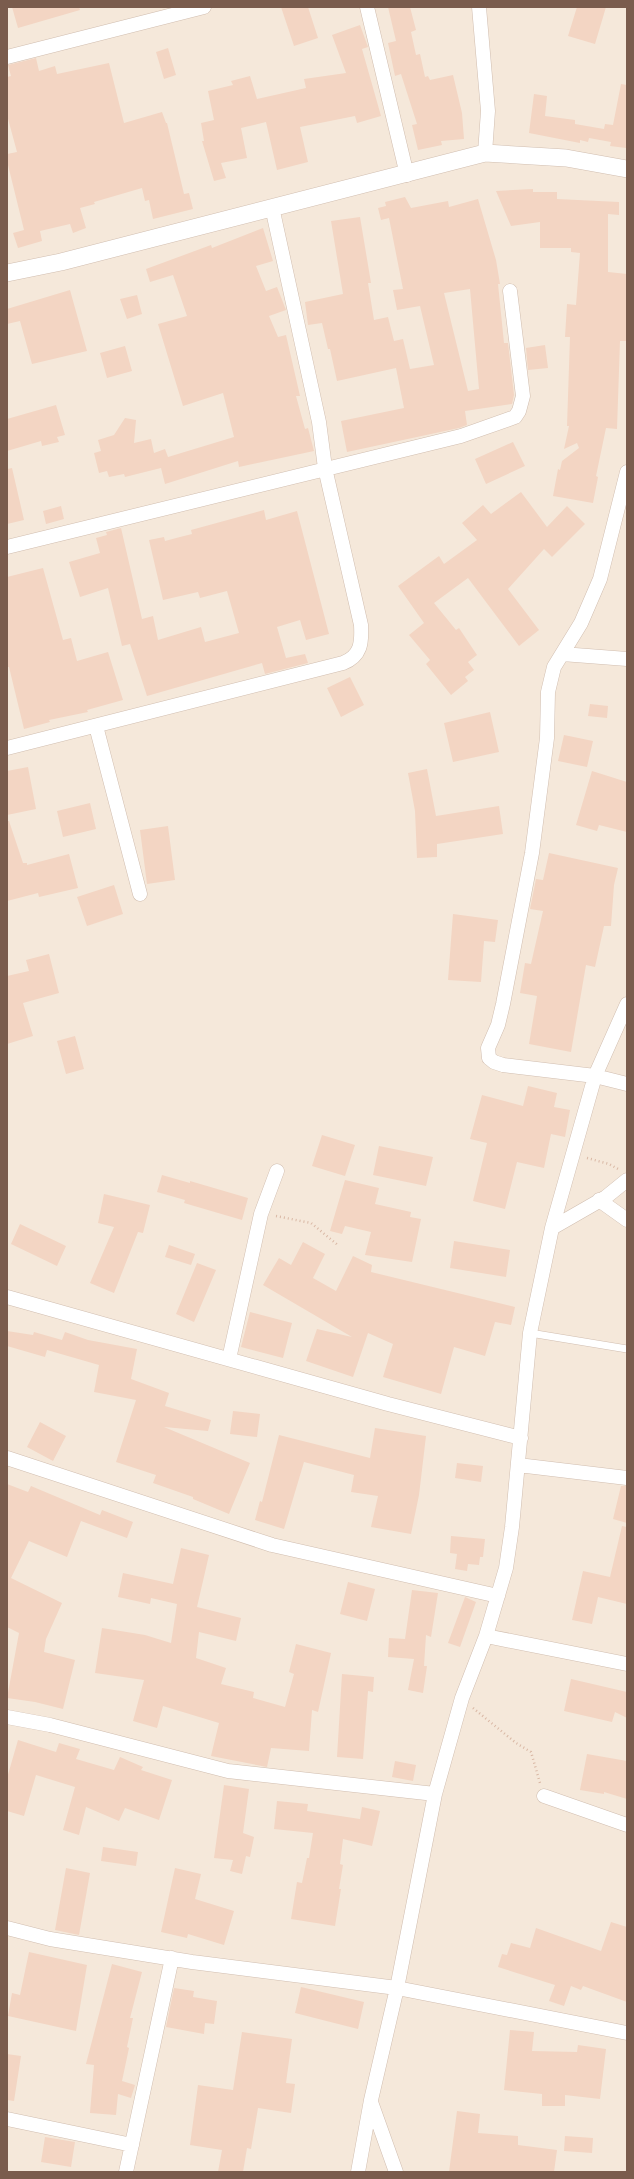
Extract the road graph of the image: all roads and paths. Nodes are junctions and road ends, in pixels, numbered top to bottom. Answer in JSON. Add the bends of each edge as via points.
{"nodes":[{"id":1,"x":204,"y":7,"type":"edge"},
{"id":2,"x":367,"y":7,"type":"edge"},
{"id":3,"x":479,"y":7,"type":"edge"},
{"id":4,"x":7,"y":57,"type":"edge"},
{"id":5,"x":485,"y":153,"type":"junction"},
{"id":6,"x":627,"y":169,"type":"edge"},
{"id":7,"x":406,"y":175,"type":"junction"},
{"id":8,"x":272,"y":207,"type":"junction"},
{"id":9,"x":7,"y":273,"type":"edge"},
{"id":10,"x":510,"y":291,"type":"dead end"},
{"id":11,"x":325,"y":468,"type":"junction"},
{"id":12,"x":627,"y":472,"type":"edge"},
{"id":13,"x":7,"y":547,"type":"edge"},
{"id":14,"x":562,"y":654,"type":"junction"},
{"id":15,"x":627,"y":658,"type":"edge"},
{"id":16,"x":96,"y":726,"type":"junction"},
{"id":17,"x":7,"y":748,"type":"edge"},
{"id":18,"x":140,"y":894,"type":"dead end"},
{"id":19,"x":627,"y":1004,"type":"edge"},
{"id":20,"x":595,"y":1076,"type":"junction"},
{"id":21,"x":627,"y":1084,"type":"edge"},
{"id":22,"x":573,"y":1154,"type":"junction"},
{"id":23,"x":277,"y":1171,"type":"dead end"},
{"id":24,"x":624,"y":1175,"type":"edge"},
{"id":25,"x":599,"y":1200,"type":"junction"},
{"id":26,"x":261,"y":1214,"type":"junction"},
{"id":27,"x":627,"y":1220,"type":"edge"},
{"id":28,"x":552,"y":1228,"type":"junction"},
{"id":29,"x":340,"y":1246,"type":"dead end"},
{"id":30,"x":7,"y":1296,"type":"edge"},
{"id":31,"x":530,"y":1333,"type":"junction"},
{"id":32,"x":627,"y":1349,"type":"edge"},
{"id":33,"x":229,"y":1359,"type":"junction"},
{"id":34,"x":521,"y":1438,"type":"junction"},
{"id":35,"x":7,"y":1458,"type":"edge"},
{"id":36,"x":518,"y":1465,"type":"junction"},
{"id":37,"x":627,"y":1478,"type":"edge"},
{"id":38,"x":498,"y":1596,"type":"junction"},
{"id":39,"x":486,"y":1636,"type":"junction"},
{"id":40,"x":627,"y":1664,"type":"edge"},
{"id":41,"x":462,"y":1698,"type":"junction"},
{"id":42,"x":7,"y":1717,"type":"edge"},
{"id":43,"x":435,"y":1794,"type":"junction"},
{"id":44,"x":544,"y":1796,"type":"joint"},
{"id":45,"x":627,"y":1825,"type":"edge"},
{"id":46,"x":7,"y":1928,"type":"edge"},
{"id":47,"x":172,"y":1958,"type":"junction"},
{"id":48,"x":396,"y":1988,"type":"junction"},
{"id":49,"x":627,"y":2033,"type":"edge"},
{"id":50,"x":371,"y":2100,"type":"junction"},
{"id":51,"x":7,"y":2119,"type":"edge"},
{"id":52,"x":132,"y":2145,"type":"junction"},
{"id":53,"x":126,"y":2172,"type":"edge"},
{"id":54,"x":358,"y":2172,"type":"edge"},
{"id":55,"x":396,"y":2172,"type":"edge"}],
"edges":[{"from":1,"to":4,"type":"street"},
{"from":2,"to":7,"type":"street"},
{"from":3,"to":5,"type":"street","via":[[488,111]]},
{"from":5,"to":6,"type":"street","via":[[566,158]]},
{"from":5,"to":7,"type":"street"},
{"from":7,"to":8,"type":"street"},
{"from":8,"to":9,"type":"street","via":[[61,262]]},
{"from":8,"to":11,"type":"street","via":[[319,422]]},
{"from":10,"to":11,"type":"street","via":[[523,396],[515,417],[461,436]]},
{"from":11,"to":13,"type":"street"},
{"from":11,"to":16,"type":"street","via":[[362,625],[360,651],[342,663]]},
{"from":12,"to":14,"type":"street","via":[[600,579],[581,623]]},
{"from":14,"to":15,"type":"street"},
{"from":14,"to":20,"type":"street","via":[[554,667],[548,692],[547,738],[532,854],[503,1004],[488,1054],[494,1062],[503,1065]]},
{"from":16,"to":17,"type":"street"},
{"from":16,"to":18,"type":"street"},
{"from":19,"to":20,"type":"street"},
{"from":20,"to":21,"type":"street"},
{"from":20,"to":22,"type":"street"},
{"from":22,"to":24,"type":"path","via":[[609,1164]]},
{"from":22,"to":28,"type":"street"},
{"from":23,"to":26,"type":"street"},
{"from":24,"to":25,"type":"street"},
{"from":25,"to":27,"type":"street"},
{"from":25,"to":28,"type":"street"},
{"from":26,"to":29,"type":"path","via":[[311,1223]]},
{"from":26,"to":33,"type":"street"},
{"from":28,"to":31,"type":"street"},
{"from":30,"to":33,"type":"street"},
{"from":31,"to":32,"type":"lane"},
{"from":31,"to":34,"type":"street"},
{"from":33,"to":34,"type":"street"},
{"from":34,"to":36,"type":"street"},
{"from":35,"to":38,"type":"street","via":[[272,1545]]},
{"from":36,"to":37,"type":"street"},
{"from":36,"to":38,"type":"street","via":[[506,1568]]},
{"from":38,"to":39,"type":"street"},
{"from":39,"to":40,"type":"street"},
{"from":39,"to":41,"type":"street"},
{"from":41,"to":43,"type":"street"},
{"from":41,"to":44,"type":"path","via":[[516,1743],[531,1752]]},
{"from":42,"to":43,"type":"street","via":[[50,1724],[228,1771]]},
{"from":43,"to":48,"type":"street"},
{"from":44,"to":45,"type":"street"},
{"from":46,"to":47,"type":"street","via":[[50,1939]]},
{"from":47,"to":48,"type":"street"},
{"from":47,"to":52,"type":"street"},
{"from":48,"to":49,"type":"street"},
{"from":48,"to":50,"type":"street"},
{"from":50,"to":54,"type":"street"},
{"from":50,"to":55,"type":"street"},
{"from":51,"to":52,"type":"street"},
{"from":52,"to":53,"type":"street"}]}
